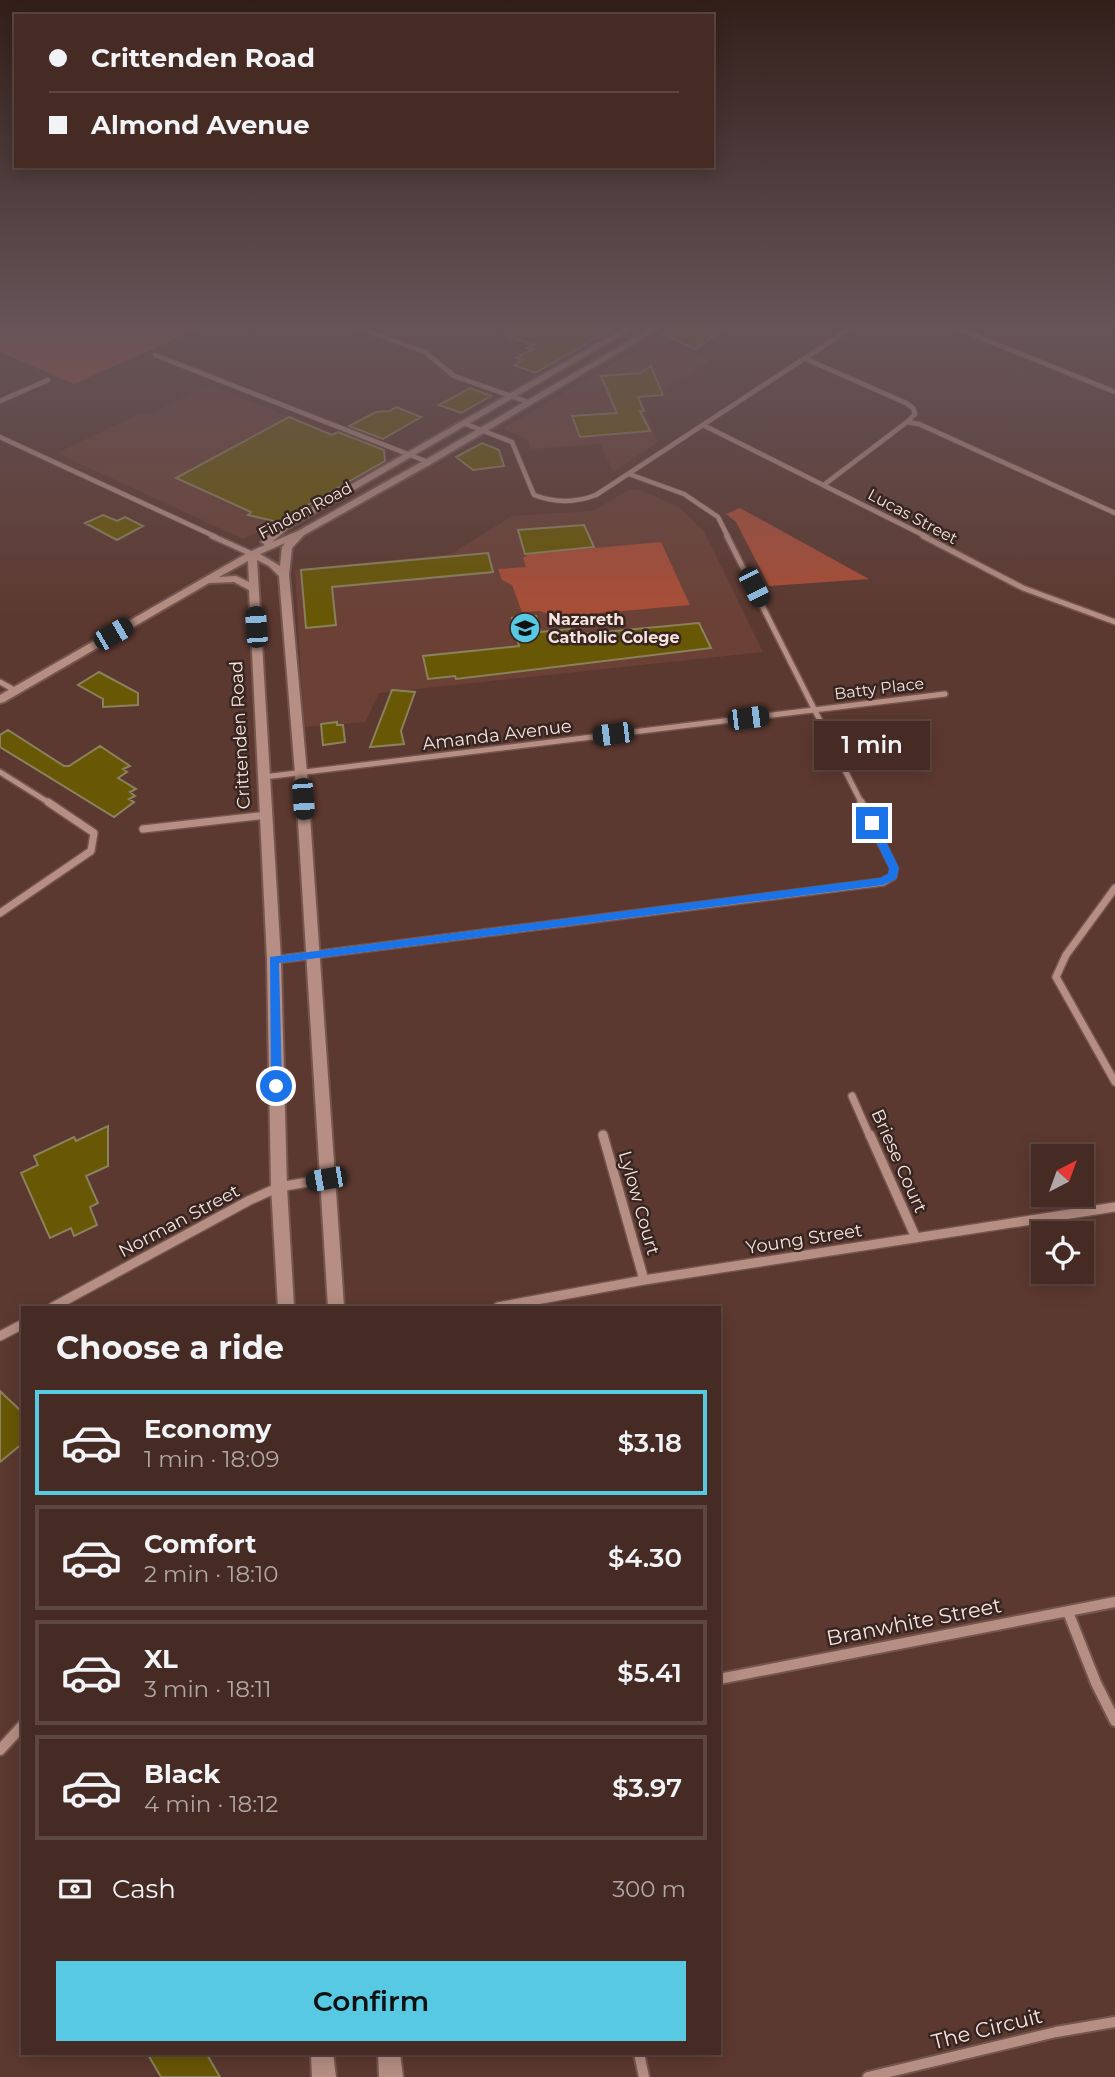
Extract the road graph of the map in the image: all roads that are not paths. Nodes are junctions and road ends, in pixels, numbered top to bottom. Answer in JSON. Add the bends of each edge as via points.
{"nodes":[{"id":1,"x":322,"y":421,"type":"edge"},
{"id":2,"x":471,"y":421,"type":"edge"},
{"id":3,"x":496,"y":421,"type":"edge"},
{"id":4,"x":709,"y":421,"type":"edge"},
{"id":5,"x":907,"y":422,"type":"joint"},
{"id":6,"x":466,"y":424,"type":"junction"},
{"id":7,"x":703,"y":425,"type":"junction"},
{"id":8,"x":481,"y":430,"type":"junction"},
{"id":9,"x":0,"y":437,"type":"edge"},
{"id":10,"x":411,"y":456,"type":"junction"},
{"id":11,"x":428,"y":463,"type":"junction"},
{"id":12,"x":629,"y":474,"type":"junction"},
{"id":13,"x":360,"y":484,"type":"junction"},
{"id":14,"x":825,"y":484,"type":"junction"},
{"id":15,"x":364,"y":497,"type":"junction"},
{"id":16,"x":1115,"y":513,"type":"edge"},
{"id":17,"x":301,"y":533,"type":"junction"},
{"id":18,"x":252,"y":554,"type":"junction"},
{"id":19,"x":284,"y":575,"type":"junction"},
{"id":20,"x":204,"y":582,"type":"junction"},
{"id":21,"x":253,"y":588,"type":"junction"},
{"id":22,"x":1115,"y":622,"type":"edge"},
{"id":23,"x":0,"y":682,"type":"edge"},
{"id":24,"x":16,"y":691,"type":"junction"},
{"id":25,"x":945,"y":694,"type":"dead end"},
{"id":26,"x":0,"y":700,"type":"edge"},
{"id":27,"x":816,"y":710,"type":"junction"},
{"id":28,"x":0,"y":772,"type":"edge"},
{"id":29,"x":301,"y":772,"type":"junction"},
{"id":30,"x":264,"y":777,"type":"junction"},
{"id":31,"x":267,"y":815,"type":"junction"},
{"id":32,"x":143,"y":829,"type":"dead end"},
{"id":33,"x":1115,"y":888,"type":"edge"},
{"id":34,"x":0,"y":913,"type":"edge"},
{"id":35,"x":314,"y":957,"type":"junction"},
{"id":36,"x":274,"y":960,"type":"junction"},
{"id":37,"x":1115,"y":1082,"type":"edge"},
{"id":38,"x":852,"y":1096,"type":"dead end"},
{"id":39,"x":603,"y":1135,"type":"dead end"},
{"id":40,"x":326,"y":1179,"type":"junction"},
{"id":41,"x":279,"y":1187,"type":"junction"},
{"id":42,"x":1115,"y":1207,"type":"edge"},
{"id":43,"x":916,"y":1238,"type":"junction"},
{"id":44,"x":644,"y":1280,"type":"junction"},
{"id":45,"x":55,"y":1306,"type":"edge"},
{"id":46,"x":286,"y":1306,"type":"edge"},
{"id":47,"x":336,"y":1306,"type":"edge"},
{"id":48,"x":503,"y":1306,"type":"edge"},
{"id":49,"x":21,"y":1325,"type":"edge"},
{"id":50,"x":0,"y":1336,"type":"edge"},
{"id":51,"x":1115,"y":1602,"type":"edge"},
{"id":52,"x":1068,"y":1612,"type":"junction"},
{"id":53,"x":721,"y":1679,"type":"edge"},
{"id":54,"x":1115,"y":1721,"type":"edge"},
{"id":55,"x":21,"y":1727,"type":"edge"},
{"id":56,"x":0,"y":1750,"type":"edge"},
{"id":57,"x":1115,"y":2022,"type":"edge"},
{"id":58,"x":322,"y":2055,"type":"edge"},
{"id":59,"x":388,"y":2055,"type":"edge"},
{"id":60,"x":639,"y":2055,"type":"edge"},
{"id":61,"x":324,"y":2077,"type":"edge"},
{"id":62,"x":391,"y":2077,"type":"edge"},
{"id":63,"x":644,"y":2077,"type":"edge"},
{"id":64,"x":868,"y":2077,"type":"edge"}],
"edges":[{"from":1,"to":10,"type":"street"},
{"from":2,"to":6,"type":"main road","name":"Findon Road"},
{"from":3,"to":8,"type":"main road","name":"Findon Road"},
{"from":4,"to":7,"type":"street"},
{"from":5,"to":14,"type":"street"},
{"from":5,"to":16,"type":"street"},
{"from":6,"to":8,"type":"street"},
{"from":6,"to":10,"type":"main road","name":"Findon Road"},
{"from":7,"to":12,"type":"street"},
{"from":7,"to":14,"type":"street","name":"Lucas Street"},
{"from":8,"to":11,"type":"main road","name":"Findon Road"},
{"from":8,"to":12,"type":"street","via":[[512,442],[529,487],[543,499],[586,499]]},
{"from":9,"to":18,"type":"street"},
{"from":10,"to":11,"type":"street"},
{"from":10,"to":13,"type":"main road","name":"Findon Road"},
{"from":11,"to":15,"type":"main road","name":"Findon Road"},
{"from":12,"to":27,"type":"street","via":[[684,494],[718,517]]},
{"from":13,"to":15,"type":"main road"},
{"from":13,"to":18,"type":"main road","name":"Findon Road","via":[[287,525]]},
{"from":14,"to":22,"type":"street","name":"Lucas Street","via":[[1023,588]]},
{"from":15,"to":17,"type":"main road","name":"Findon Road"},
{"from":17,"to":18,"type":"main road","name":"Findon Road"},
{"from":17,"to":19,"type":"main road","via":[[287,547]]},
{"from":18,"to":19,"type":"main road"},
{"from":18,"to":20,"type":"main road","name":"Findon Road"},
{"from":18,"to":21,"type":"main road","name":"Crittenden Road"},
{"from":19,"to":29,"type":"main road"},
{"from":20,"to":21,"type":"main road","via":[[236,579]]},
{"from":20,"to":24,"type":"main road","name":"Findon Road"},
{"from":21,"to":30,"type":"main road","name":"Crittenden Road"},
{"from":23,"to":24,"type":"street"},
{"from":24,"to":26,"type":"main road","name":"Findon Road"},
{"from":25,"to":27,"type":"street","name":"Batty Place"},
{"from":27,"to":29,"type":"street","name":"Amanda Avenue"},
{"from":27,"to":35,"type":"street","via":[[894,868],[883,882]]},
{"from":28,"to":34,"type":"street","via":[[88,827],[95,841],[91,851]]},
{"from":29,"to":30,"type":"street","name":"Amanda Avenue"},
{"from":29,"to":35,"type":"main road"},
{"from":30,"to":31,"type":"main road","name":"Crittenden Road"},
{"from":31,"to":32,"type":"street"},
{"from":31,"to":36,"type":"main road","name":"Crittenden Road"},
{"from":33,"to":37,"type":"street","via":[[1066,955],[1056,977]]},
{"from":35,"to":36,"type":"street"},
{"from":35,"to":40,"type":"main road"},
{"from":36,"to":41,"type":"main road","name":"Crittenden Road"},
{"from":38,"to":43,"type":"street","name":"Briese Court"},
{"from":39,"to":44,"type":"street","name":"Lylow Court"},
{"from":40,"to":41,"type":"street","name":"Norman Street"},
{"from":40,"to":47,"type":"main road"},
{"from":41,"to":45,"type":"street","name":"Norman Street"},
{"from":41,"to":46,"type":"main road","name":"Crittenden Road"},
{"from":42,"to":43,"type":"street","name":"Young Street"},
{"from":43,"to":44,"type":"street","name":"Young Street"},
{"from":44,"to":48,"type":"street","name":"Young Street"},
{"from":49,"to":50,"type":"street"},
{"from":51,"to":52,"type":"street","name":"Branwhite Street"},
{"from":52,"to":53,"type":"street","name":"Branwhite Street"},
{"from":52,"to":54,"type":"street"},
{"from":55,"to":56,"type":"street"},
{"from":57,"to":64,"type":"street","name":"The Circuit"},
{"from":58,"to":61,"type":"main road"},
{"from":59,"to":62,"type":"main road"},
{"from":60,"to":63,"type":"street"}]}
